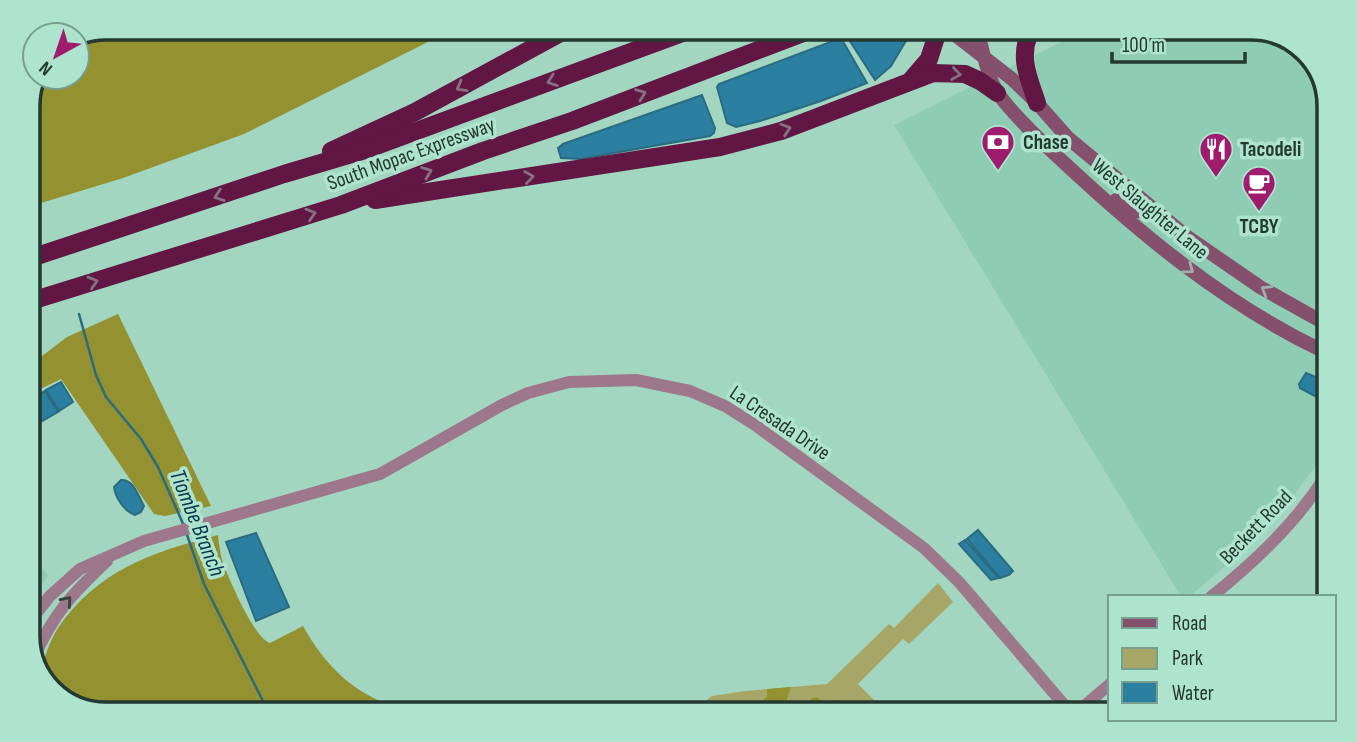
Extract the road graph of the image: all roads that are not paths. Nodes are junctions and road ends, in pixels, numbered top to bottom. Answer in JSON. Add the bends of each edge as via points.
{"nodes":[{"id":1,"x":547,"y":40,"type":"edge"},
{"id":2,"x":663,"y":40,"type":"edge"},
{"id":3,"x":785,"y":40,"type":"edge"},
{"id":4,"x":935,"y":40,"type":"edge"},
{"id":5,"x":961,"y":40,"type":"edge"},
{"id":6,"x":980,"y":40,"type":"edge"},
{"id":7,"x":1027,"y":40,"type":"edge"},
{"id":8,"x":985,"y":59,"type":"junction"},
{"id":9,"x":911,"y":80,"type":"junction"},
{"id":10,"x":998,"y":93,"type":"junction"},
{"id":11,"x":1037,"y":103,"type":"junction"},
{"id":12,"x":1075,"y":173,"type":"junction"},
{"id":13,"x":284,"y":174,"type":"junction"},
{"id":14,"x":341,"y":205,"type":"junction"},
{"id":15,"x":1149,"y":207,"type":"junction"},
{"id":16,"x":1135,"y":227,"type":"junction"},
{"id":17,"x":40,"y":255,"type":"edge"},
{"id":18,"x":1221,"y":261,"type":"junction"},
{"id":19,"x":40,"y":298,"type":"edge"},
{"id":20,"x":1317,"y":319,"type":"edge"},
{"id":21,"x":1317,"y":347,"type":"edge"},
{"id":22,"x":1317,"y":489,"type":"edge"},
{"id":23,"x":115,"y":554,"type":"junction"},
{"id":24,"x":1214,"y":595,"type":"edge"},
{"id":25,"x":40,"y":609,"type":"edge"},
{"id":26,"x":41,"y":643,"type":"edge"},
{"id":27,"x":1108,"y":686,"type":"edge"},
{"id":28,"x":1063,"y":702,"type":"edge"},
{"id":29,"x":1087,"y":702,"type":"edge"}],
"edges":[{"from":1,"to":13,"type":"highway","one_way":true,"via":[[415,112]]},
{"from":2,"to":13,"type":"highway","name":"South Mopac Expressway","one_way":true,"via":[[365,150]]},
{"from":14,"to":3,"type":"highway","name":"South Mopac Expressway","one_way":true},
{"from":4,"to":9,"type":"highway","via":[[929,59]]},
{"from":5,"to":8,"type":"main road","name":"West Slaughter Lane"},
{"from":6,"to":8,"type":"main road","name":"West Slaughter Lane"},
{"from":7,"to":11,"type":"highway","via":[[1024,64]]},
{"from":8,"to":10,"type":"main road","name":"West Slaughter Lane"},
{"from":8,"to":11,"type":"main road","name":"West Slaughter Lane"},
{"from":9,"to":10,"type":"highway","one_way":true,"via":[[933,73],[960,73]]},
{"from":14,"to":9,"type":"highway","one_way":true,"via":[[720,147],[781,131]]},
{"from":10,"to":12,"type":"main road","name":"West Slaughter Lane"},
{"from":11,"to":15,"type":"main road","name":"West Slaughter Lane","via":[[1068,138]]},
{"from":12,"to":15,"type":"main road","via":[[1096,182],[1132,212]]},
{"from":12,"to":16,"type":"main road","name":"West Slaughter Lane"},
{"from":13,"to":17,"type":"highway","name":"South Mopac Expressway","one_way":true},
{"from":19,"to":14,"type":"highway","name":"South Mopac Expressway","one_way":true},
{"from":15,"to":18,"type":"main road","name":"West Slaughter Lane"},
{"from":16,"to":18,"type":"main road","via":[[1145,219],[1155,220],[1200,253]]},
{"from":16,"to":21,"type":"main road","name":"West Slaughter Lane","one_way":true,"via":[[1227,296]]},
{"from":20,"to":18,"type":"main road","name":"West Slaughter Lane","one_way":true},
{"from":22,"to":24,"type":"street","name":"Beckett Road","via":[[1279,537]]},
{"from":23,"to":25,"type":"street","name":"La Cresada Drive","via":[[80,569]]},
{"from":26,"to":23,"type":"street","name":"La Cresada Drive","one_way":true,"via":[[61,607]]},
{"from":23,"to":28,"type":"street","name":"La Cresada Drive","via":[[199,524],[380,474],[502,405],[538,390],[595,379],[662,384],[707,398],[740,415],[924,548]]},
{"from":27,"to":29,"type":"street"}]}
